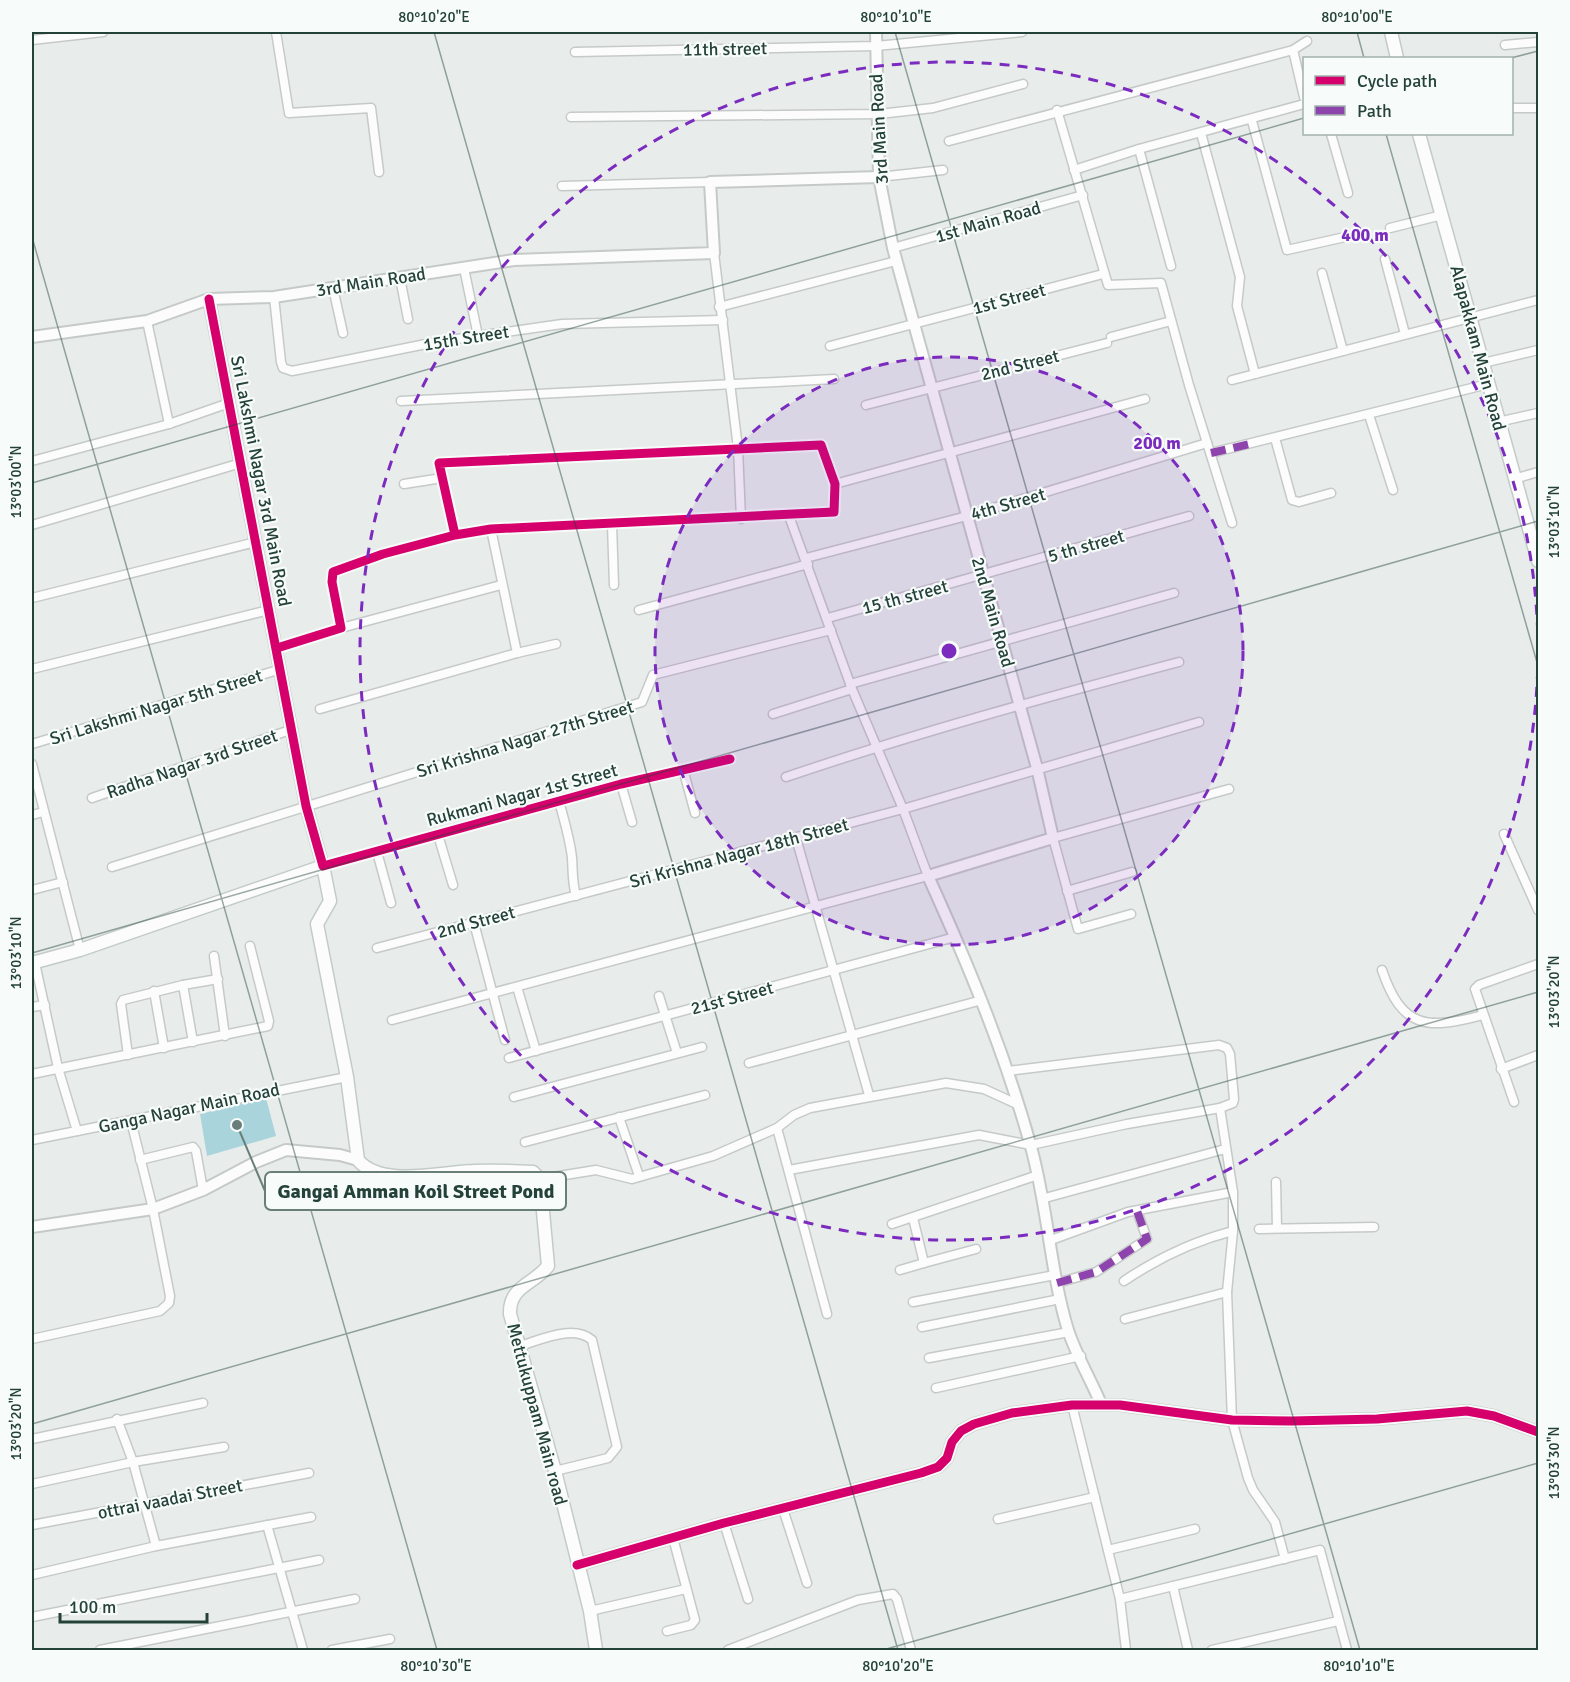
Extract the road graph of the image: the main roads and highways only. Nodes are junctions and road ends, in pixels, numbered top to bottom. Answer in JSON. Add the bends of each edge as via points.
{"nodes":[{"id":1,"x":1391,"y":32,"type":"edge"},
{"id":2,"x":1397,"y":57,"type":"edge"},
{"id":3,"x":1419,"y":135,"type":"edge"},
{"id":4,"x":1539,"y":561,"type":"edge"},
{"id":5,"x":33,"y":963,"type":"edge"},
{"id":6,"x":596,"y":1650,"type":"edge"}],
"edges":[{"from":1,"to":2,"type":"main road"},
{"from":3,"to":4,"type":"main road","name":"Alapakkam Main Road"},
{"from":5,"to":6,"type":"main road","name":"Mettukuppam Main road","via":[[323,866],[330,902],[317,924],[347,1077],[358,1160],[366,1170],[378,1175],[474,1171],[533,1173],[540,1179],[548,1266],[520,1286],[513,1296],[510,1314],[555,1471]]}]}
